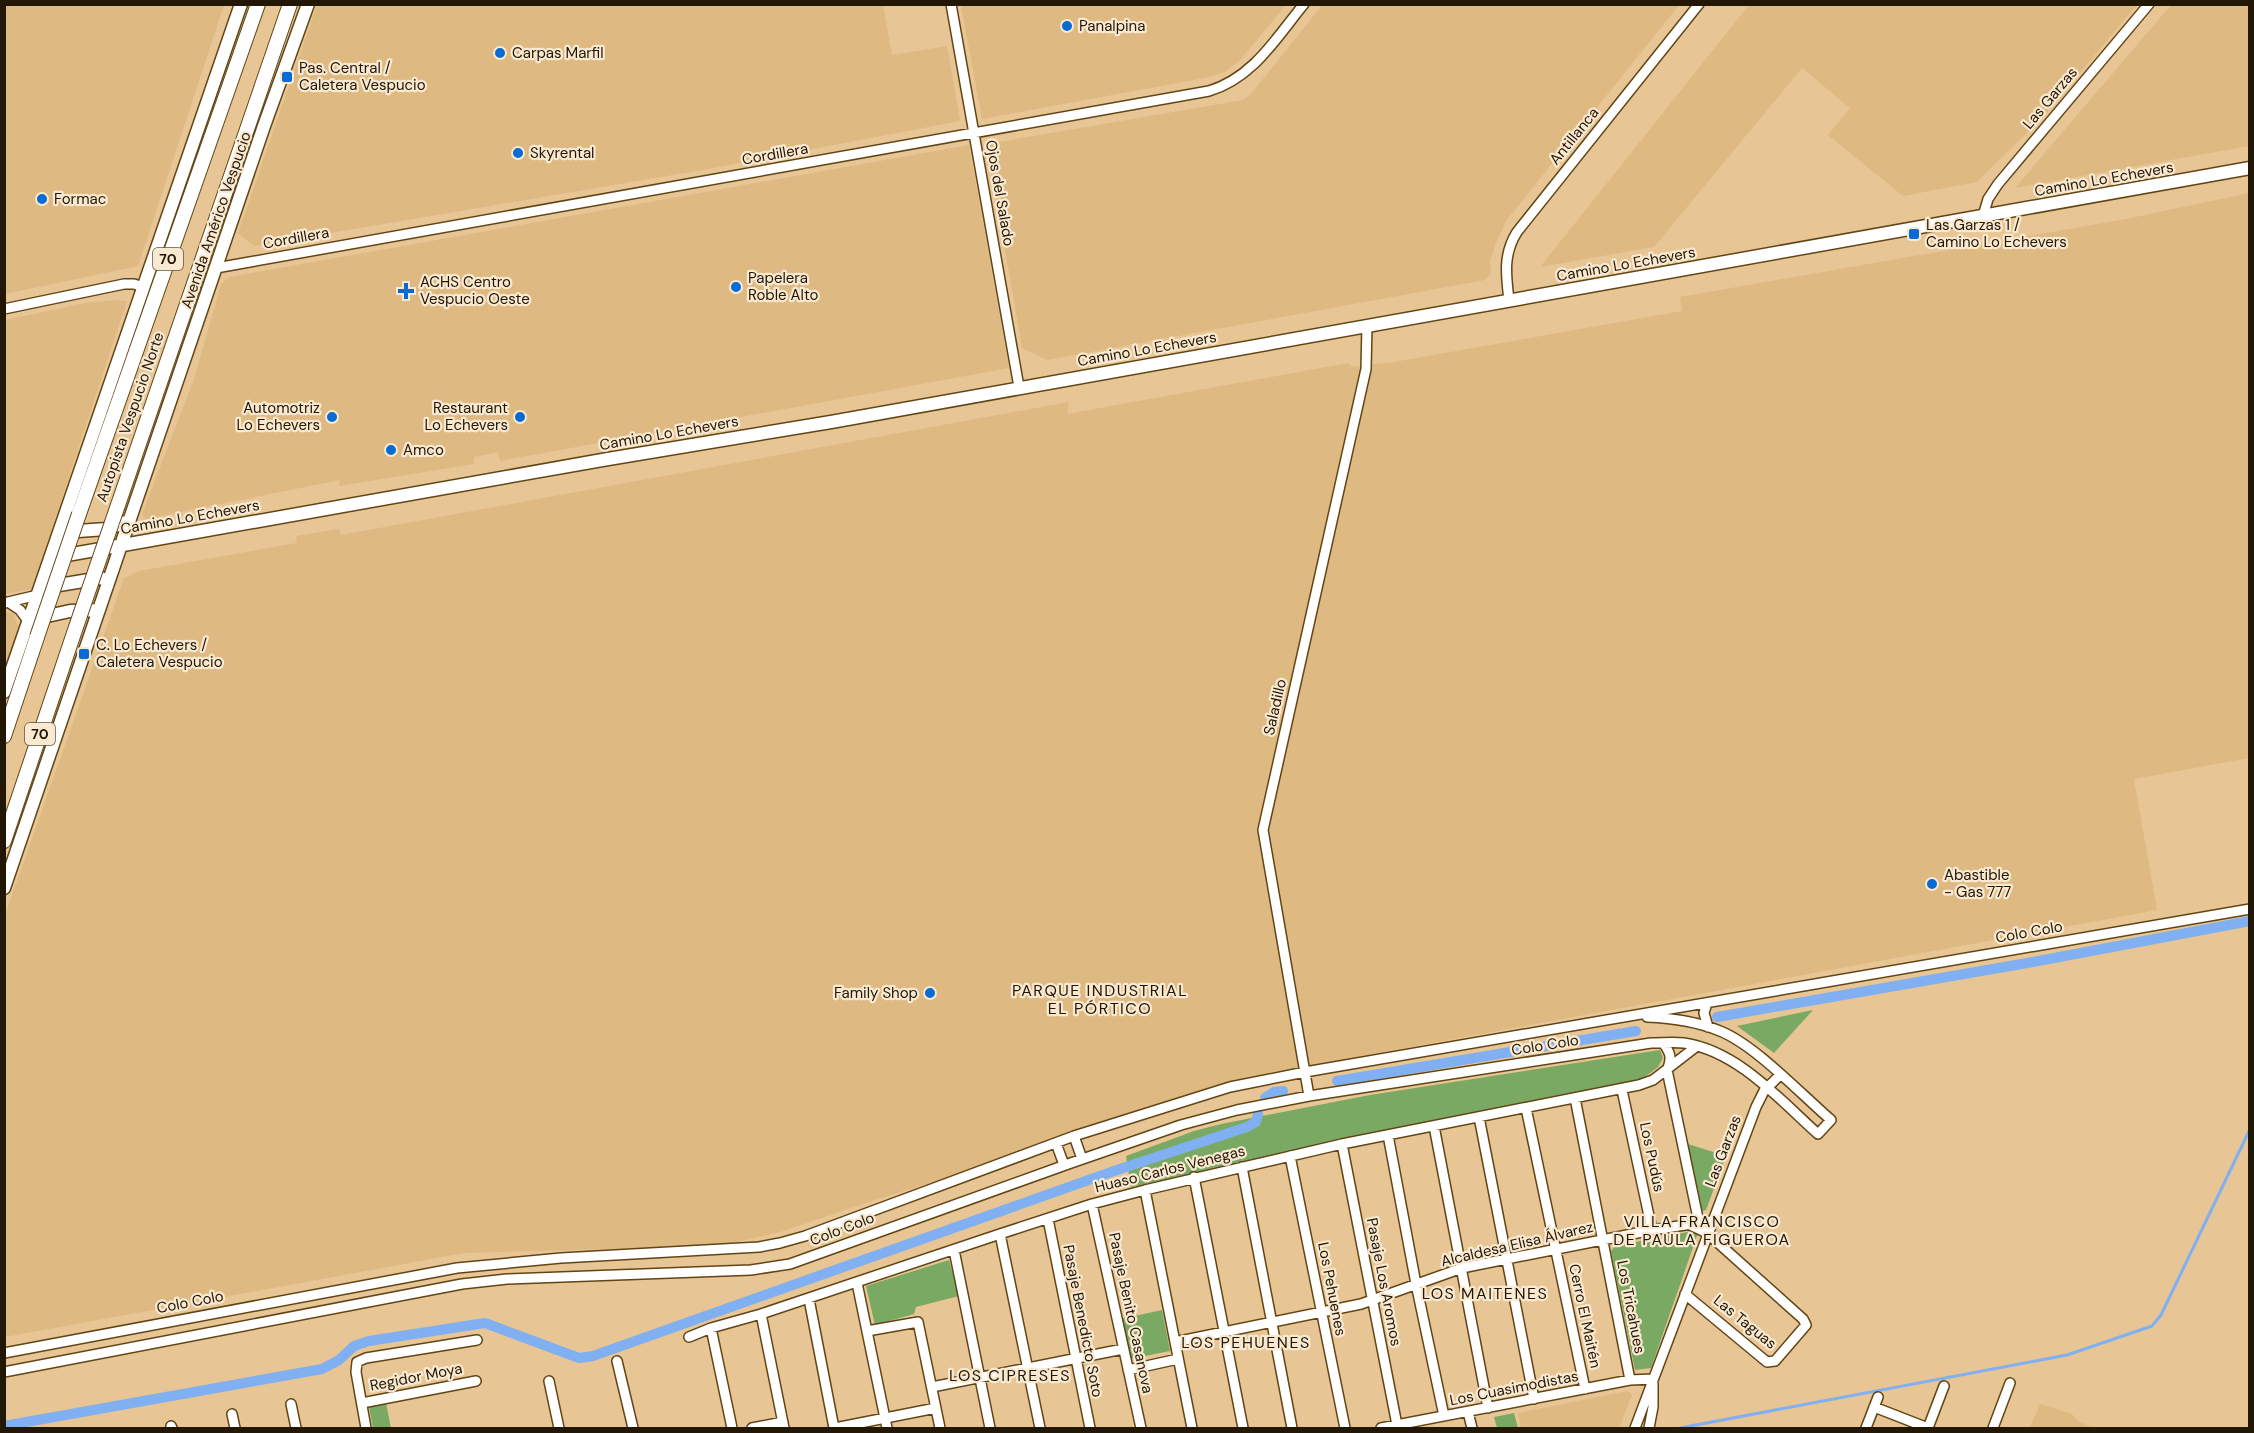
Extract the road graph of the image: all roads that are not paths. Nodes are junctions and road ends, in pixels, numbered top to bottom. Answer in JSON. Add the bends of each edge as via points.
{"nodes":[{"id":1,"x":241,"y":4,"type":"edge"},
{"id":2,"x":258,"y":4,"type":"edge"},
{"id":3,"x":290,"y":4,"type":"edge"},
{"id":4,"x":308,"y":4,"type":"edge"},
{"id":5,"x":951,"y":4,"type":"edge"},
{"id":6,"x":1304,"y":4,"type":"edge"},
{"id":7,"x":1699,"y":4,"type":"edge"},
{"id":8,"x":2148,"y":4,"type":"edge"},
{"id":9,"x":974,"y":134,"type":"junction"},
{"id":10,"x":2250,"y":168,"type":"edge"},
{"id":11,"x":1983,"y":216,"type":"junction"},
{"id":12,"x":216,"y":268,"type":"junction"},
{"id":13,"x":143,"y":287,"type":"junction"},
{"id":14,"x":1509,"y":300,"type":"junction"},
{"id":15,"x":4,"y":309,"type":"edge"},
{"id":16,"x":1367,"y":325,"type":"junction"},
{"id":17,"x":1018,"y":387,"type":"junction"},
{"id":18,"x":129,"y":521,"type":"junction"},
{"id":19,"x":59,"y":532,"type":"junction"},
{"id":20,"x":150,"y":539,"type":"junction"},
{"id":21,"x":122,"y":544,"type":"junction"},
{"id":22,"x":50,"y":558,"type":"junction"},
{"id":23,"x":110,"y":577,"type":"junction"},
{"id":24,"x":39,"y":592,"type":"junction"},
{"id":25,"x":6,"y":602,"type":"edge"},
{"id":26,"x":99,"y":610,"type":"junction"},
{"id":27,"x":28,"y":621,"type":"junction"},
{"id":28,"x":4,"y":692,"type":"edge"},
{"id":29,"x":4,"y":736,"type":"edge"},
{"id":30,"x":4,"y":841,"type":"edge"},
{"id":31,"x":4,"y":888,"type":"edge"},
{"id":32,"x":2250,"y":909,"type":"edge"},
{"id":33,"x":1707,"y":1003,"type":"junction"},
{"id":34,"x":1632,"y":1016,"type":"junction"},
{"id":35,"x":1708,"y":1027,"type":"junction"},
{"id":36,"x":1663,"y":1043,"type":"junction"},
{"id":37,"x":1697,"y":1046,"type":"junction"},
{"id":38,"x":1667,"y":1070,"type":"junction"},
{"id":39,"x":1305,"y":1072,"type":"junction"},
{"id":40,"x":1780,"y":1075,"type":"junction"},
{"id":41,"x":1767,"y":1088,"type":"junction"},
{"id":42,"x":1622,"y":1090,"type":"junction"},
{"id":43,"x":1308,"y":1096,"type":"junction"},
{"id":44,"x":1575,"y":1098,"type":"junction"},
{"id":45,"x":1526,"y":1108,"type":"junction"},
{"id":46,"x":1479,"y":1117,"type":"junction"},
{"id":47,"x":1434,"y":1126,"type":"junction"},
{"id":48,"x":1388,"y":1135,"type":"junction"},
{"id":49,"x":1074,"y":1136,"type":"junction"},
{"id":50,"x":1056,"y":1143,"type":"junction"},
{"id":51,"x":1342,"y":1144,"type":"junction"},
{"id":52,"x":1290,"y":1156,"type":"junction"},
{"id":53,"x":1082,"y":1159,"type":"junction"},
{"id":54,"x":1064,"y":1165,"type":"junction"},
{"id":55,"x":1242,"y":1167,"type":"junction"},
{"id":56,"x":1194,"y":1177,"type":"junction"},
{"id":57,"x":1144,"y":1190,"type":"junction"},
{"id":58,"x":1092,"y":1204,"type":"junction"},
{"id":59,"x":1048,"y":1219,"type":"junction"},
{"id":60,"x":1712,"y":1221,"type":"junction"},
{"id":61,"x":1699,"y":1223,"type":"junction"},
{"id":62,"x":1688,"y":1224,"type":"junction"},
{"id":63,"x":1652,"y":1230,"type":"junction"},
{"id":64,"x":1707,"y":1233,"type":"junction"},
{"id":65,"x":1000,"y":1234,"type":"junction"},
{"id":66,"x":1603,"y":1240,"type":"junction"},
{"id":67,"x":1556,"y":1249,"type":"junction"},
{"id":68,"x":954,"y":1250,"type":"junction"},
{"id":69,"x":620,"y":1255,"type":"junction"},
{"id":70,"x":603,"y":1256,"type":"junction"},
{"id":71,"x":1508,"y":1259,"type":"junction"},
{"id":72,"x":1462,"y":1268,"type":"junction"},
{"id":73,"x":621,"y":1275,"type":"junction"},
{"id":74,"x":604,"y":1276,"type":"junction"},
{"id":75,"x":382,"y":1281,"type":"junction"},
{"id":76,"x":857,"y":1283,"type":"junction"},
{"id":77,"x":1416,"y":1284,"type":"junction"},
{"id":78,"x":1685,"y":1294,"type":"junction"},
{"id":79,"x":808,"y":1299,"type":"junction"},
{"id":80,"x":374,"y":1301,"type":"junction"},
{"id":81,"x":1372,"y":1301,"type":"junction"},
{"id":82,"x":1321,"y":1312,"type":"junction"},
{"id":83,"x":761,"y":1314,"type":"junction"},
{"id":84,"x":1270,"y":1323,"type":"junction"},
{"id":85,"x":711,"y":1328,"type":"junction"},
{"id":86,"x":120,"y":1330,"type":"junction"},
{"id":87,"x":867,"y":1331,"type":"junction"},
{"id":88,"x":1223,"y":1332,"type":"junction"},
{"id":89,"x":689,"y":1337,"type":"dead end"},
{"id":90,"x":477,"y":1340,"type":"dead end"},
{"id":91,"x":1175,"y":1342,"type":"junction"},
{"id":92,"x":124,"y":1349,"type":"junction"},
{"id":93,"x":1124,"y":1349,"type":"junction"},
{"id":94,"x":4,"y":1353,"type":"edge"},
{"id":95,"x":1076,"y":1358,"type":"junction"},
{"id":96,"x":1178,"y":1359,"type":"junction"},
{"id":97,"x":617,"y":1361,"type":"dead end"},
{"id":98,"x":1028,"y":1368,"type":"junction"},
{"id":99,"x":1128,"y":1370,"type":"junction"},
{"id":100,"x":4,"y":1372,"type":"edge"},
{"id":101,"x":980,"y":1378,"type":"junction"},
{"id":102,"x":1653,"y":1379,"type":"junction"},
{"id":103,"x":1630,"y":1380,"type":"junction"},
{"id":104,"x":476,"y":1381,"type":"dead end"},
{"id":105,"x":549,"y":1381,"type":"dead end"},
{"id":106,"x":2010,"y":1383,"type":"dead end"},
{"id":107,"x":1944,"y":1386,"type":"dead end"},
{"id":108,"x":932,"y":1387,"type":"junction"},
{"id":109,"x":1585,"y":1389,"type":"junction"},
{"id":110,"x":1878,"y":1397,"type":"dead end"},
{"id":111,"x":1534,"y":1399,"type":"junction"},
{"id":112,"x":362,"y":1403,"type":"junction"},
{"id":113,"x":291,"y":1404,"type":"dead end"},
{"id":114,"x":1874,"y":1407,"type":"junction"},
{"id":115,"x":936,"y":1408,"type":"junction"},
{"id":116,"x":1488,"y":1408,"type":"junction"},
{"id":117,"x":1468,"y":1412,"type":"junction"},
{"id":118,"x":232,"y":1414,"type":"dead end"},
{"id":119,"x":1444,"y":1416,"type":"junction"},
{"id":120,"x":885,"y":1418,"type":"junction"},
{"id":121,"x":1424,"y":1424,"type":"edge"},
{"id":122,"x":783,"y":1425,"type":"edge"},
{"id":123,"x":1397,"y":1425,"type":"junction"},
{"id":124,"x":235,"y":1428,"type":"edge"},
{"id":125,"x":296,"y":1428,"type":"edge"},
{"id":126,"x":366,"y":1428,"type":"edge"},
{"id":127,"x":559,"y":1428,"type":"edge"},
{"id":128,"x":633,"y":1428,"type":"edge"},
{"id":129,"x":732,"y":1428,"type":"edge"},
{"id":130,"x":752,"y":1428,"type":"edge"},
{"id":131,"x":835,"y":1428,"type":"edge"},
{"id":132,"x":887,"y":1428,"type":"edge"},
{"id":133,"x":940,"y":1428,"type":"edge"},
{"id":134,"x":990,"y":1428,"type":"edge"},
{"id":135,"x":1040,"y":1428,"type":"edge"},
{"id":136,"x":1090,"y":1428,"type":"edge"},
{"id":137,"x":1141,"y":1428,"type":"edge"},
{"id":138,"x":1192,"y":1428,"type":"edge"},
{"id":139,"x":1243,"y":1428,"type":"edge"},
{"id":140,"x":1292,"y":1428,"type":"edge"},
{"id":141,"x":1345,"y":1428,"type":"edge"},
{"id":142,"x":1381,"y":1428,"type":"edge"},
{"id":143,"x":1472,"y":1428,"type":"edge"},
{"id":144,"x":1635,"y":1428,"type":"edge"},
{"id":145,"x":1649,"y":1428,"type":"edge"},
{"id":146,"x":1866,"y":1428,"type":"edge"},
{"id":147,"x":1928,"y":1428,"type":"edge"},
{"id":148,"x":1993,"y":1428,"type":"edge"}],
"edges":[{"from":1,"to":13,"type":"main road"},
{"from":2,"to":29,"type":"highway","name":"Autopista Vespucio Norte","number":"70","bridge":true},
{"from":3,"to":30,"type":"highway","name":"Autopista Vespucio Norte","number":"70","bridge":true},
{"from":4,"to":12,"type":"main road","name":"Avenida Américo Vespucio"},
{"from":5,"to":9,"type":"street","name":"Ojos del Salado"},
{"from":6,"to":9,"type":"street","name":"Cordillera","via":[[1250,70],[1218,88]]},
{"from":7,"to":14,"type":"street","name":"Antillanca","via":[[1517,232],[1506,267]]},
{"from":8,"to":11,"type":"street","name":"Las Garzas","via":[[1998,184]]},
{"from":9,"to":12,"type":"street","name":"Cordillera"},
{"from":9,"to":17,"type":"street","name":"Ojos del Salado"},
{"from":10,"to":11,"type":"main road","name":"Camino Lo Echevers"},
{"from":11,"to":14,"type":"main road","name":"Camino Lo Echevers"},
{"from":12,"to":18,"type":"main road","name":"Avenida Américo Vespucio"},
{"from":13,"to":15,"type":"street","via":[[124,284]]},
{"from":13,"to":19,"type":"main road"},
{"from":14,"to":16,"type":"main road","name":"Camino Lo Echevers"},
{"from":16,"to":17,"type":"main road","name":"Camino Lo Echevers"},
{"from":16,"to":39,"type":"street","name":"Saladillo","via":[[1366,369],[1263,830]]},
{"from":17,"to":20,"type":"main road","name":"Camino Lo Echevers"},
{"from":18,"to":19,"type":"main road","via":[[95,531]]},
{"from":18,"to":20,"type":"main road","via":[[137,532]]},
{"from":18,"to":21,"type":"main road","name":"Avenida Américo Vespucio"},
{"from":19,"to":22,"type":"main road"},
{"from":20,"to":21,"type":"main road","name":"Camino Lo Echevers"},
{"from":21,"to":22,"type":"main road","name":"Camino Lo Echevers"},
{"from":21,"to":23,"type":"main road","name":"Avenida Américo Vespucio"},
{"from":22,"to":24,"type":"main road"},
{"from":23,"to":24,"type":"main road"},
{"from":23,"to":26,"type":"main road","name":"Avenida Américo Vespucio"},
{"from":24,"to":25,"type":"street"},
{"from":24,"to":27,"type":"main road"},
{"from":25,"to":27,"type":"street","via":[[20,610]]},
{"from":26,"to":27,"type":"main road"},
{"from":26,"to":31,"type":"main road","name":"Avenida Américo Vespucio"},
{"from":27,"to":28,"type":"main road"},
{"from":32,"to":33,"type":"street","name":"Colo Colo"},
{"from":33,"to":34,"type":"street","name":"Colo Colo"},
{"from":33,"to":35,"type":"street","via":[[1704,1013]]},
{"from":34,"to":35,"type":"street","name":"Colo Colo","via":[[1674,1018]]},
{"from":34,"to":39,"type":"street","name":"Colo Colo"},
{"from":35,"to":40,"type":"street","name":"Colo Colo","via":[[1742,1043]]},
{"from":36,"to":37,"type":"street","name":"Colo Colo"},
{"from":36,"to":38,"type":"street","via":[[1671,1060]]},
{"from":36,"to":43,"type":"street","name":"Colo Colo"},
{"from":37,"to":38,"type":"street","name":"Huaso Carlos Venegas"},
{"from":37,"to":41,"type":"street","name":"Colo Colo","via":[[1736,1064]]},
{"from":38,"to":42,"type":"street","name":"Huaso Carlos Venegas","via":[[1652,1081]]},
{"from":38,"to":61,"type":"street"},
{"from":39,"to":43,"type":"street","name":"Saladillo"},
{"from":39,"to":49,"type":"street","name":"Colo Colo","via":[[1230,1087]]},
{"from":40,"to":41,"type":"street","name":"Las Garzas"},
{"from":40,"to":41,"type":"street","name":"Colo Colo","via":[[1831,1120],[1818,1134]]},
{"from":41,"to":60,"type":"street","name":"Las Garzas"},
{"from":42,"to":44,"type":"street","name":"Huaso Carlos Venegas"},
{"from":42,"to":63,"type":"street","name":"Los Pudús"},
{"from":43,"to":53,"type":"street","name":"Colo Colo","via":[[1181,1125]]},
{"from":44,"to":45,"type":"street","name":"Huaso Carlos Venegas"},
{"from":44,"to":66,"type":"street","name":"Los Tricahues"},
{"from":45,"to":46,"type":"street","name":"Huaso Carlos Venegas"},
{"from":45,"to":67,"type":"street","name":"Cerro El Maitén"},
{"from":46,"to":47,"type":"street","name":"Huaso Carlos Venegas"},
{"from":46,"to":71,"type":"street"},
{"from":47,"to":48,"type":"street","name":"Huaso Carlos Venegas"},
{"from":47,"to":72,"type":"street"},
{"from":48,"to":51,"type":"street","name":"Huaso Carlos Venegas"},
{"from":48,"to":77,"type":"street"},
{"from":49,"to":50,"type":"street","name":"Colo Colo"},
{"from":49,"to":53,"type":"street"},
{"from":50,"to":54,"type":"street"},
{"from":50,"to":69,"type":"street","name":"Colo Colo","via":[[780,1243]]},
{"from":51,"to":52,"type":"street","name":"Huaso Carlos Venegas"},
{"from":51,"to":81,"type":"street","name":"Pasaje Los Aromos"},
{"from":52,"to":55,"type":"street","name":"Huaso Carlos Venegas"},
{"from":52,"to":82,"type":"street","name":"Los Pehuenes"},
{"from":53,"to":54,"type":"street","name":"Colo Colo"},
{"from":54,"to":73,"type":"street","name":"Colo Colo","via":[[790,1264],[751,1270]]},
{"from":55,"to":56,"type":"street","name":"Huaso Carlos Venegas"},
{"from":55,"to":84,"type":"street"},
{"from":56,"to":57,"type":"street","name":"Huaso Carlos Venegas"},
{"from":56,"to":88,"type":"street"},
{"from":57,"to":58,"type":"street","name":"Huaso Carlos Venegas"},
{"from":57,"to":91,"type":"street"},
{"from":58,"to":59,"type":"street","name":"Huaso Carlos Venegas"},
{"from":58,"to":93,"type":"street","name":"Pasaje Benito Casanova"},
{"from":59,"to":65,"type":"street","name":"Huaso Carlos Venegas"},
{"from":59,"to":95,"type":"street","name":"Pasaje Benedicto Soto"},
{"from":60,"to":61,"type":"street","name":"Alcaldesa Elisa Álvarez"},
{"from":60,"to":64,"type":"street","name":"Las Garzas"},
{"from":61,"to":62,"type":"street","name":"Alcaldesa Elisa Álvarez"},
{"from":62,"to":63,"type":"street","name":"Alcaldesa Elisa Álvarez"},
{"from":62,"to":64,"type":"street"},
{"from":63,"to":66,"type":"street","name":"Alcaldesa Elisa Álvarez"},
{"from":64,"to":78,"type":"street","name":"Las Garzas"},
{"from":64,"to":78,"type":"street","name":"Las Taguas","via":[[1805,1322],[1805,1329],[1775,1361],[1767,1362]]},
{"from":65,"to":68,"type":"street","name":"Huaso Carlos Venegas"},
{"from":65,"to":98,"type":"street"},
{"from":66,"to":67,"type":"street","name":"Alcaldesa Elisa Álvarez"},
{"from":66,"to":103,"type":"street","name":"Los Tricahues"},
{"from":67,"to":71,"type":"street","name":"Alcaldesa Elisa Álvarez"},
{"from":67,"to":109,"type":"street","name":"Cerro El Maitén"},
{"from":68,"to":76,"type":"street","name":"Huaso Carlos Venegas"},
{"from":68,"to":101,"type":"street"},
{"from":69,"to":70,"type":"street","name":"Colo Colo"},
{"from":69,"to":73,"type":"street"},
{"from":70,"to":74,"type":"street"},
{"from":70,"to":75,"type":"street","name":"Colo Colo","via":[[492,1263]]},
{"from":71,"to":72,"type":"street","name":"Alcaldesa Elisa Álvarez"},
{"from":71,"to":111,"type":"street"},
{"from":72,"to":77,"type":"street","name":"Alcaldesa Elisa Álvarez"},
{"from":72,"to":116,"type":"street"},
{"from":73,"to":74,"type":"street","name":"Colo Colo"},
{"from":74,"to":80,"type":"street","name":"Colo Colo","via":[[507,1279]]},
{"from":75,"to":80,"type":"street","via":[[382,1292]]},
{"from":75,"to":86,"type":"street","name":"Colo Colo"},
{"from":76,"to":79,"type":"street","name":"Huaso Carlos Venegas"},
{"from":76,"to":87,"type":"street"},
{"from":77,"to":81,"type":"street","name":"Alcaldesa Elisa Álvarez"},
{"from":77,"to":119,"type":"street"},
{"from":78,"to":102,"type":"street","name":"Las Garzas"},
{"from":79,"to":83,"type":"street","name":"Huaso Carlos Venegas"},
{"from":79,"to":131,"type":"street"},
{"from":80,"to":92,"type":"street","name":"Colo Colo"},
{"from":81,"to":82,"type":"street","name":"Alcaldesa Elisa Álvarez"},
{"from":81,"to":123,"type":"street","name":"Pasaje Los Aromos"},
{"from":82,"to":84,"type":"street","name":"Alcaldesa Elisa Álvarez"},
{"from":82,"to":141,"type":"street","name":"Los Pehuenes"},
{"from":83,"to":85,"type":"street","name":"Huaso Carlos Venegas"},
{"from":83,"to":122,"type":"street"},
{"from":84,"to":88,"type":"street","name":"Alcaldesa Elisa Álvarez"},
{"from":84,"to":140,"type":"street"},
{"from":85,"to":89,"type":"street","name":"Huaso Carlos Venegas"},
{"from":85,"to":129,"type":"street"},
{"from":86,"to":92,"type":"street"},
{"from":86,"to":94,"type":"street","name":"Colo Colo"},
{"from":87,"to":108,"type":"street","via":[[918,1322]]},
{"from":87,"to":120,"type":"street"},
{"from":88,"to":91,"type":"street","name":"Alcaldesa Elisa Álvarez"},
{"from":88,"to":139,"type":"street"},
{"from":90,"to":112,"type":"street","via":[[357,1362]]},
{"from":91,"to":96,"type":"street"},
{"from":92,"to":100,"type":"street","name":"Colo Colo"},
{"from":93,"to":95,"type":"street"},
{"from":93,"to":99,"type":"street","name":"Pasaje Benito Casanova"},
{"from":95,"to":98,"type":"street"},
{"from":95,"to":136,"type":"street","name":"Pasaje Benedicto Soto"},
{"from":96,"to":99,"type":"street"},
{"from":96,"to":138,"type":"street"},
{"from":97,"to":128,"type":"street"},
{"from":98,"to":101,"type":"street"},
{"from":98,"to":135,"type":"street"},
{"from":99,"to":137,"type":"street","name":"Pasaje Benito Casanova"},
{"from":101,"to":108,"type":"street"},
{"from":101,"to":134,"type":"street"},
{"from":102,"to":103,"type":"street","name":"Los Cuasimodistas"},
{"from":102,"to":144,"type":"street","name":"Las Garzas"},
{"from":102,"to":145,"type":"street","name":"Las Garzas"},
{"from":103,"to":109,"type":"street","name":"Los Cuasimodistas"},
{"from":104,"to":112,"type":"street","name":"Regidor Moya"},
{"from":105,"to":127,"type":"street"},
{"from":106,"to":148,"type":"street"},
{"from":107,"to":147,"type":"street"},
{"from":108,"to":115,"type":"street"},
{"from":109,"to":111,"type":"street","name":"Los Cuasimodistas"},
{"from":110,"to":114,"type":"street"},
{"from":111,"to":116,"type":"street","name":"Los Cuasimodistas"},
{"from":112,"to":126,"type":"street"},
{"from":113,"to":125,"type":"street"},
{"from":114,"to":146,"type":"street"},
{"from":114,"to":147,"type":"street"},
{"from":115,"to":120,"type":"street"},
{"from":115,"to":133,"type":"street"},
{"from":116,"to":117,"type":"street","name":"Los Cuasimodistas"},
{"from":117,"to":119,"type":"street","name":"Los Cuasimodistas"},
{"from":117,"to":143,"type":"street"},
{"from":118,"to":124,"type":"street"},
{"from":119,"to":121,"type":"street","name":"Los Cuasimodistas"},
{"from":120,"to":131,"type":"street"},
{"from":120,"to":132,"type":"street"},
{"from":121,"to":123,"type":"street","name":"Los Cuasimodistas"},
{"from":122,"to":130,"type":"street"},
{"from":123,"to":142,"type":"street","name":"Los Cuasimodistas"}]}
